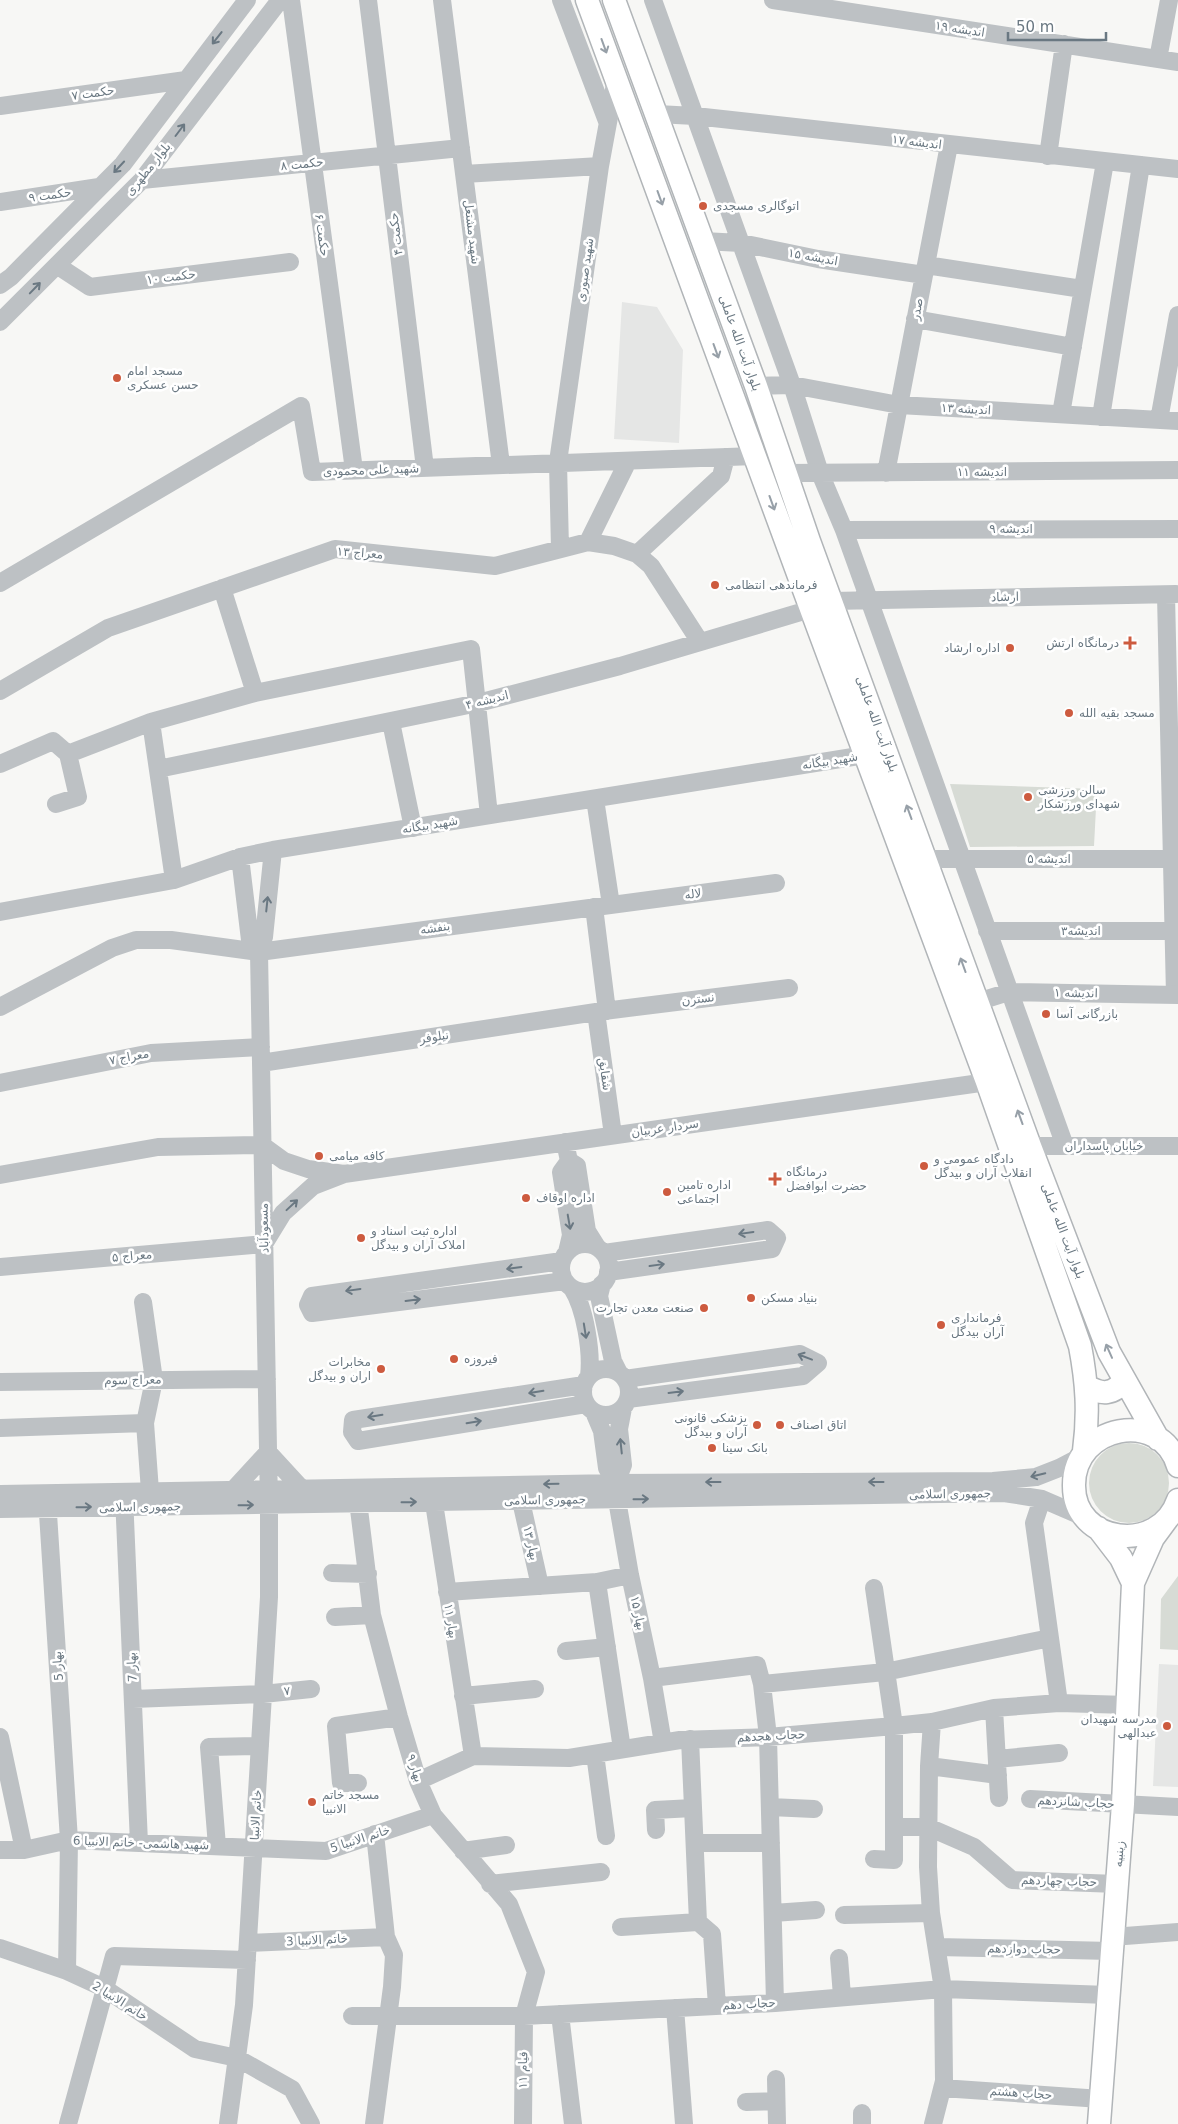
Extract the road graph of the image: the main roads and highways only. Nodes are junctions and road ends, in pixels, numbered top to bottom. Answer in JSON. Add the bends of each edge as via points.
{"nodes":[{"id":1,"x":587,"y":0,"type":"edge"},
{"id":2,"x":614,"y":0,"type":"edge"},
{"id":3,"x":1124,"y":1380,"type":"junction"},
{"id":4,"x":1087,"y":1386,"type":"junction"},
{"id":5,"x":1158,"y":1439,"type":"junction"},
{"id":6,"x":1083,"y":1453,"type":"junction"},
{"id":7,"x":1177,"y":1461,"type":"edge"},
{"id":8,"x":1175,"y":1508,"type":"edge"},
{"id":9,"x":1092,"y":1523,"type":"junction"},
{"id":10,"x":1133,"y":1583,"type":"junction"},
{"id":11,"x":1099,"y":2124,"type":"edge"}],
"edges":[{"from":1,"to":4,"type":"main road","name":"بلوار آیت‌ الله عاملی","one_way":true,"via":[[987,1082],[1080,1346]]},
{"from":3,"to":2,"type":"main road","name":"بلوار آیت‌ الله عاملی","one_way":true,"via":[[1109,1352],[1030,1146]]},
{"from":3,"to":4,"type":"main road","via":[[1119,1388],[1107,1394]]},
{"from":3,"to":5,"type":"main road","name":"بلوار آیت‌ الله عاملی"},
{"from":4,"to":6,"type":"main road","name":"بلوار آیت‌ الله عاملی","via":[[1088,1421]]},
{"from":5,"to":6,"type":"main road","via":[[1144,1432],[1113,1432],[1098,1438]]},
{"from":5,"to":7,"type":"main road","name":"بلوار آیت‌ الله عاملی"},
{"from":6,"to":9,"type":"main road","name":"بلوار آیت‌ الله عاملی","via":[[1076,1468],[1074,1487],[1078,1505]]},
{"from":8,"to":9,"type":"main road","via":[[1156,1529],[1135,1536],[1112,1534]]},
{"from":8,"to":10,"type":"main road","name":"زینبیه","via":[[1153,1538]]},
{"from":9,"to":10,"type":"main road","name":"زینبیه","via":[[1120,1558]]},
{"from":10,"to":11,"type":"main road","name":"زینبیه","via":[[1123,1804]]}]}
